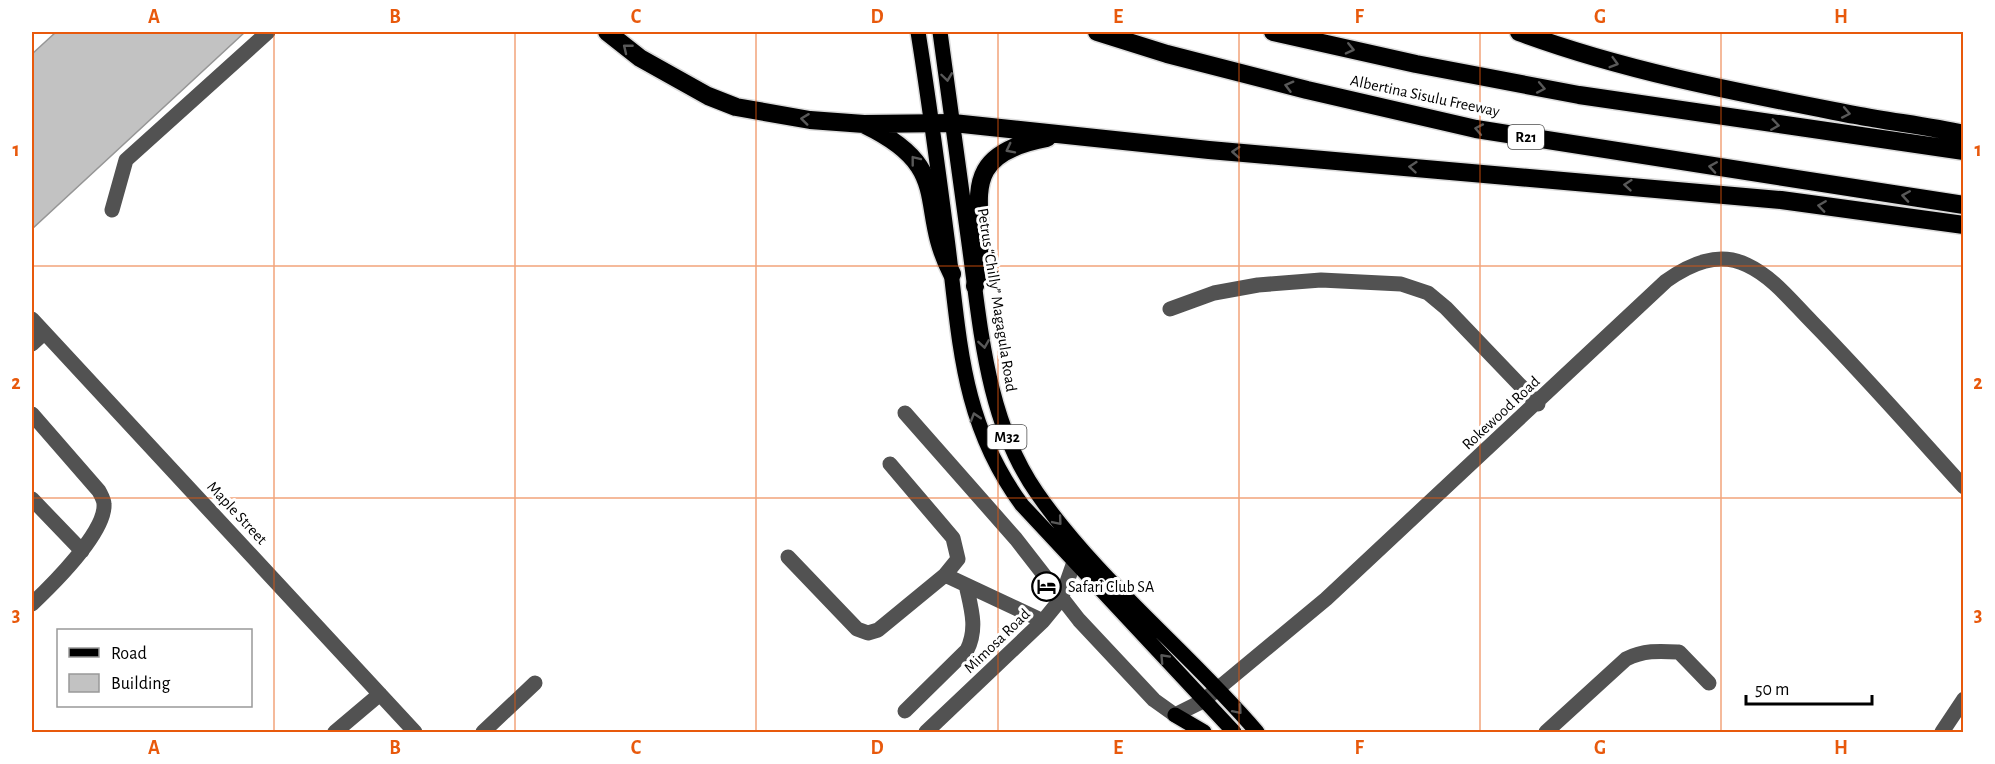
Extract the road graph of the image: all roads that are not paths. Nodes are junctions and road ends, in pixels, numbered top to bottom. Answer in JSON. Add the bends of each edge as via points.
{"nodes":[{"id":1,"x":268,"y":32,"type":"edge"},
{"id":2,"x":607,"y":32,"type":"edge"},
{"id":3,"x":918,"y":32,"type":"edge"},
{"id":4,"x":940,"y":32,"type":"edge"},
{"id":5,"x":1097,"y":32,"type":"edge"},
{"id":6,"x":1273,"y":32,"type":"edge"},
{"id":7,"x":1519,"y":32,"type":"edge"},
{"id":8,"x":932,"y":122,"type":"junction"},
{"id":9,"x":953,"y":123,"type":"junction"},
{"id":10,"x":864,"y":124,"type":"junction"},
{"id":11,"x":1964,"y":134,"type":"edge"},
{"id":12,"x":1066,"y":135,"type":"junction"},
{"id":13,"x":1964,"y":151,"type":"edge"},
{"id":14,"x":1964,"y":205,"type":"edge"},
{"id":15,"x":112,"y":210,"type":"dead end"},
{"id":16,"x":1964,"y":225,"type":"edge"},
{"id":17,"x":952,"y":274,"type":"junction"},
{"id":18,"x":975,"y":286,"type":"junction"},
{"id":19,"x":1170,"y":309,"type":"dead end"},
{"id":20,"x":32,"y":319,"type":"edge"},
{"id":21,"x":44,"y":333,"type":"junction"},
{"id":22,"x":32,"y":344,"type":"edge"},
{"id":23,"x":1538,"y":404,"type":"junction"},
{"id":24,"x":905,"y":413,"type":"dead end"},
{"id":25,"x":32,"y":414,"type":"edge"},
{"id":26,"x":890,"y":464,"type":"dead end"},
{"id":27,"x":1964,"y":487,"type":"edge"},
{"id":28,"x":32,"y":499,"type":"edge"},
{"id":29,"x":82,"y":551,"type":"junction"},
{"id":30,"x":788,"y":556,"type":"dead end"},
{"id":31,"x":1074,"y":562,"type":"junction"},
{"id":32,"x":945,"y":575,"type":"junction"},
{"id":33,"x":966,"y":585,"type":"junction"},
{"id":34,"x":1061,"y":599,"type":"junction"},
{"id":35,"x":32,"y":604,"type":"edge"},
{"id":36,"x":1043,"y":621,"type":"junction"},
{"id":37,"x":1709,"y":682,"type":"dead end"},
{"id":38,"x":535,"y":683,"type":"dead end"},
{"id":39,"x":1219,"y":688,"type":"junction"},
{"id":40,"x":380,"y":694,"type":"junction"},
{"id":41,"x":1964,"y":699,"type":"edge"},
{"id":42,"x":1203,"y":701,"type":"junction"},
{"id":43,"x":905,"y":711,"type":"dead end"},
{"id":44,"x":1175,"y":716,"type":"junction"},
{"id":45,"x":335,"y":732,"type":"edge"},
{"id":46,"x":415,"y":732,"type":"edge"},
{"id":47,"x":483,"y":732,"type":"edge"},
{"id":48,"x":926,"y":732,"type":"edge"},
{"id":49,"x":1204,"y":732,"type":"edge"},
{"id":50,"x":1234,"y":732,"type":"edge"},
{"id":51,"x":1257,"y":732,"type":"edge"},
{"id":52,"x":1546,"y":732,"type":"edge"},
{"id":53,"x":1942,"y":732,"type":"edge"}],
"edges":[{"from":1,"to":15,"type":"street","via":[[126,160]]},
{"from":10,"to":2,"type":"highway","one_way":true,"via":[[810,120],[736,107],[675,80]]},
{"from":3,"to":8,"type":"main road","number":"M32"},
{"from":4,"to":9,"type":"main road","name":"Petrus “Chilly” Magagula Road","number":"M32","one_way":true},
{"from":14,"to":5,"type":"highway","name":"Albertina Sisulu Freeway","number":"R21","one_way":true,"via":[[1476,129],[1306,90]]},
{"from":6,"to":13,"type":"highway","name":"Albertina Sisulu Freeway","one_way":true,"via":[[1579,96]]},
{"from":7,"to":11,"type":"highway","one_way":true,"via":[[1589,56],[1657,73]]},
{"from":8,"to":9,"type":"highway"},
{"from":8,"to":10,"type":"highway"},
{"from":8,"to":17,"type":"main road","number":"M32"},
{"from":9,"to":12,"type":"highway"},
{"from":9,"to":18,"type":"main road","name":"Petrus “Chilly” Magagula Road","number":"M32"},
{"from":17,"to":10,"type":"highway","one_way":true,"via":[[944,258],[933,202],[920,166],[899,143]]},
{"from":16,"to":12,"type":"highway","one_way":true,"via":[[1718,193]]},
{"from":12,"to":18,"type":"highway","one_way":true,"via":[[1010,148],[996,157],[985,172],[978,195],[980,256]]},
{"from":31,"to":17,"type":"main road","number":"M32","one_way":true,"via":[[1017,498],[982,438],[963,367]]},
{"from":18,"to":39,"type":"main road","name":"Petrus “Chilly” Magagula Road","number":"M32","one_way":true,"via":[[997,406],[1006,436],[1035,492],[1096,564]]},
{"from":19,"to":23,"type":"street","via":[[1214,293],[1258,285],[1321,280],[1410,286],[1428,293],[1446,308]]},
{"from":20,"to":21,"type":"street","name":"Maple Street"},
{"from":21,"to":22,"type":"street"},
{"from":21,"to":40,"type":"street","name":"Maple Street"},
{"from":23,"to":27,"type":"street","name":"Rokewood Road","via":[[1666,281],[1695,263],[1729,260],[1746,264],[1782,291]]},
{"from":23,"to":39,"type":"street","name":"Rokewood Road","via":[[1326,599]]},
{"from":24,"to":34,"type":"street","via":[[1016,539]]},
{"from":25,"to":29,"type":"street","via":[[102,498],[101,517]]},
{"from":26,"to":32,"type":"street","via":[[953,538],[958,559]]},
{"from":28,"to":29,"type":"street"},
{"from":29,"to":35,"type":"street"},
{"from":30,"to":32,"type":"street","via":[[857,629],[868,633],[878,630]]},
{"from":31,"to":34,"type":"street","name":"Mimosa Road"},
{"from":42,"to":31,"type":"main road","number":"M32","one_way":true},
{"from":32,"to":33,"type":"street"},
{"from":33,"to":36,"type":"street"},
{"from":33,"to":43,"type":"street","via":[[974,622],[973,638],[967,650]]},
{"from":34,"to":36,"type":"street","name":"Mimosa Road"},
{"from":34,"to":44,"type":"street","via":[[1154,700]]},
{"from":36,"to":48,"type":"street","name":"Mimosa Road"},
{"from":37,"to":52,"type":"street","via":[[1678,652],[1637,653]]},
{"from":38,"to":47,"type":"street"},
{"from":39,"to":42,"type":"street","name":"Rokewood Road"},
{"from":39,"to":51,"type":"main road","name":"Petrus “Chilly” Magagula Road","number":"M32","one_way":true},
{"from":40,"to":45,"type":"street"},
{"from":40,"to":46,"type":"street","name":"Maple Street"},
{"from":41,"to":53,"type":"street"},
{"from":42,"to":44,"type":"street","name":"Rokewood Road"},
{"from":42,"to":50,"type":"main road","number":"M32"},
{"from":44,"to":49,"type":"main road"}]}
